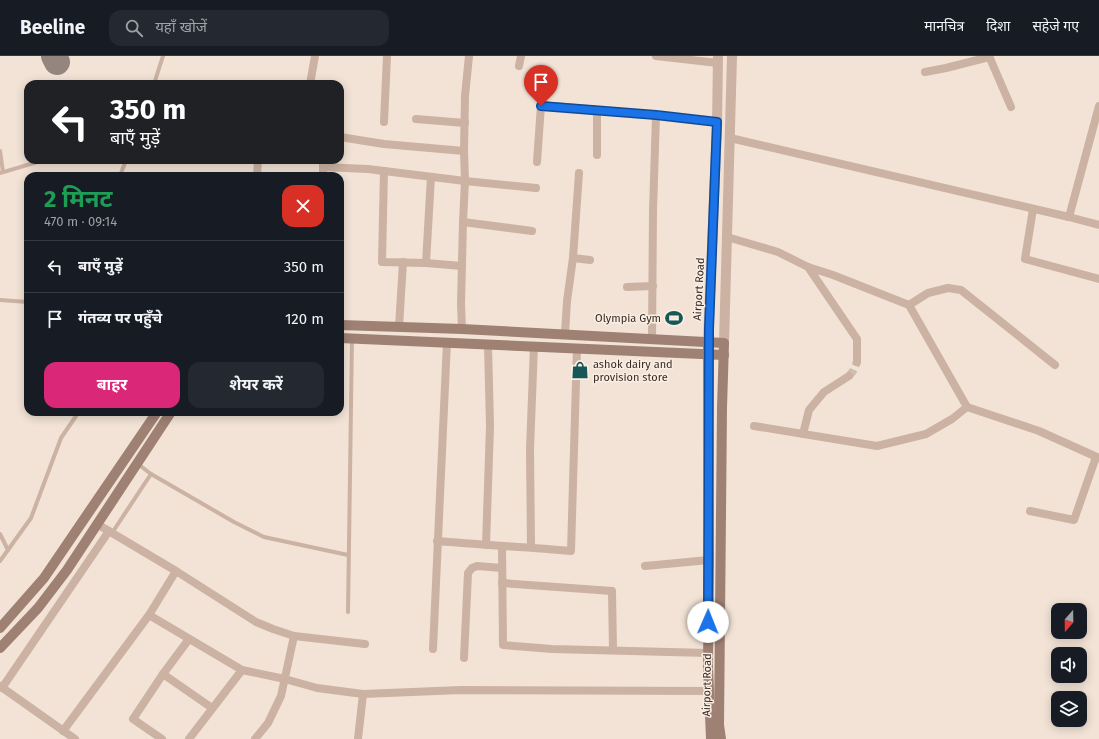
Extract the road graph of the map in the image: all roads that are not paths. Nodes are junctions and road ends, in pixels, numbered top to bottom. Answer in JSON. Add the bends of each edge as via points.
{"nodes":[{"id":1,"x":164,"y":56,"type":"edge"},
{"id":2,"x":315,"y":56,"type":"edge"},
{"id":3,"x":386,"y":56,"type":"edge"},
{"id":4,"x":469,"y":56,"type":"edge"},
{"id":5,"x":521,"y":56,"type":"edge"},
{"id":6,"x":656,"y":56,"type":"edge"},
{"id":7,"x":732,"y":56,"type":"edge"},
{"id":8,"x":989,"y":57,"type":"edge"},
{"id":9,"x":718,"y":60,"type":"edge"},
{"id":10,"x":519,"y":66,"type":"dead end"},
{"id":11,"x":926,"y":72,"type":"dead end"},
{"id":12,"x":155,"y":80,"type":"edge"},
{"id":13,"x":311,"y":80,"type":"edge"},
{"id":14,"x":1099,"y":106,"type":"edge"},
{"id":15,"x":1011,"y":107,"type":"dead end"},
{"id":16,"x":597,"y":110,"type":"junction"},
{"id":17,"x":656,"y":115,"type":"junction"},
{"id":18,"x":416,"y":119,"type":"dead end"},
{"id":19,"x":384,"y":122,"type":"dead end"},
{"id":20,"x":717,"y":122,"type":"junction"},
{"id":21,"x":465,"y":123,"type":"junction"},
{"id":22,"x":1097,"y":125,"type":"edge"},
{"id":23,"x":344,"y":138,"type":"edge"},
{"id":24,"x":730,"y":138,"type":"junction"},
{"id":25,"x":0,"y":151,"type":"edge"},
{"id":26,"x":464,"y":152,"type":"junction"},
{"id":27,"x":597,"y":155,"type":"dead end"},
{"id":28,"x":537,"y":162,"type":"dead end"},
{"id":29,"x":30,"y":164,"type":"edge"},
{"id":30,"x":330,"y":164,"type":"edge"},
{"id":31,"x":384,"y":171,"type":"junction"},
{"id":32,"x":2,"y":172,"type":"edge"},
{"id":33,"x":579,"y":173,"type":"dead end"},
{"id":34,"x":431,"y":176,"type":"junction"},
{"id":35,"x":465,"y":181,"type":"junction"},
{"id":36,"x":536,"y":188,"type":"dead end"},
{"id":37,"x":1033,"y":209,"type":"junction"},
{"id":38,"x":1069,"y":217,"type":"junction"},
{"id":39,"x":463,"y":222,"type":"junction"},
{"id":40,"x":1099,"y":225,"type":"edge"},
{"id":41,"x":532,"y":231,"type":"dead end"},
{"id":42,"x":727,"y":237,"type":"junction"},
{"id":43,"x":573,"y":258,"type":"junction"},
{"id":44,"x":590,"y":260,"type":"dead end"},
{"id":45,"x":403,"y":262,"type":"junction"},
{"id":46,"x":426,"y":263,"type":"junction"},
{"id":47,"x":462,"y":266,"type":"junction"},
{"id":48,"x":808,"y":267,"type":"junction"},
{"id":49,"x":1099,"y":279,"type":"edge"},
{"id":50,"x":653,"y":286,"type":"junction"},
{"id":51,"x":627,"y":287,"type":"dead end"},
{"id":52,"x":0,"y":300,"type":"edge"},
{"id":53,"x":24,"y":302,"type":"edge"},
{"id":54,"x":909,"y":305,"type":"junction"},
{"id":55,"x":344,"y":324,"type":"edge"},
{"id":56,"x":399,"y":327,"type":"junction"},
{"id":57,"x":462,"y":329,"type":"junction"},
{"id":58,"x":565,"y":334,"type":"junction"},
{"id":59,"x":344,"y":338,"type":"edge"},
{"id":60,"x":352,"y":338,"type":"junction"},
{"id":61,"x":652,"y":339,"type":"junction"},
{"id":62,"x":447,"y":342,"type":"junction"},
{"id":63,"x":708,"y":342,"type":"junction"},
{"id":64,"x":724,"y":343,"type":"junction"},
{"id":65,"x":488,"y":344,"type":"junction"},
{"id":66,"x":534,"y":346,"type":"junction"},
{"id":67,"x":577,"y":348,"type":"junction"},
{"id":68,"x":708,"y":355,"type":"junction"},
{"id":69,"x":724,"y":355,"type":"junction"},
{"id":70,"x":857,"y":362,"type":"tunnel mouth"},
{"id":71,"x":1055,"y":365,"type":"dead end"},
{"id":72,"x":849,"y":376,"type":"tunnel mouth"},
{"id":73,"x":967,"y":407,"type":"junction"},
{"id":74,"x":76,"y":416,"type":"edge"},
{"id":75,"x":154,"y":416,"type":"edge"},
{"id":76,"x":168,"y":416,"type":"edge"},
{"id":77,"x":754,"y":426,"type":"dead end"},
{"id":78,"x":803,"y":434,"type":"junction"},
{"id":79,"x":1098,"y":457,"type":"edge"},
{"id":80,"x":137,"y":464,"type":"junction"},
{"id":81,"x":152,"y":474,"type":"junction"},
{"id":82,"x":1030,"y":511,"type":"dead end"},
{"id":83,"x":97,"y":524,"type":"junction"},
{"id":84,"x":111,"y":532,"type":"junction"},
{"id":85,"x":0,"y":534,"type":"edge"},
{"id":86,"x":438,"y":541,"type":"junction"},
{"id":87,"x":486,"y":545,"type":"junction"},
{"id":88,"x":502,"y":546,"type":"junction"},
{"id":89,"x":531,"y":547,"type":"junction"},
{"id":90,"x":8,"y":550,"type":"junction"},
{"id":91,"x":348,"y":555,"type":"junction"},
{"id":92,"x":709,"y":560,"type":"junction"},
{"id":93,"x":0,"y":561,"type":"edge"},
{"id":94,"x":645,"y":566,"type":"dead end"},
{"id":95,"x":502,"y":568,"type":"junction"},
{"id":96,"x":176,"y":571,"type":"junction"},
{"id":97,"x":502,"y":583,"type":"junction"},
{"id":98,"x":348,"y":612,"type":"dead end"},
{"id":99,"x":149,"y":616,"type":"junction"},
{"id":100,"x":0,"y":628,"type":"edge"},
{"id":101,"x":294,"y":636,"type":"junction"},
{"id":102,"x":189,"y":638,"type":"junction"},
{"id":103,"x":365,"y":644,"type":"dead end"},
{"id":104,"x":0,"y":648,"type":"edge"},
{"id":105,"x":432,"y":649,"type":"dead end"},
{"id":106,"x":613,"y":650,"type":"junction"},
{"id":107,"x":708,"y":652,"type":"junction"},
{"id":108,"x":464,"y":658,"type":"dead end"},
{"id":109,"x":242,"y":670,"type":"junction"},
{"id":110,"x":163,"y":674,"type":"junction"},
{"id":111,"x":285,"y":679,"type":"junction"},
{"id":112,"x":1,"y":687,"type":"edge"},
{"id":113,"x":709,"y":691,"type":"junction"},
{"id":114,"x":363,"y":694,"type":"junction"},
{"id":115,"x":212,"y":708,"type":"junction"},
{"id":116,"x":63,"y":731,"type":"junction"},
{"id":117,"x":75,"y":739,"type":"edge"},
{"id":118,"x":162,"y":739,"type":"edge"},
{"id":119,"x":189,"y":739,"type":"edge"},
{"id":120,"x":255,"y":739,"type":"edge"},
{"id":121,"x":358,"y":739,"type":"edge"},
{"id":122,"x":711,"y":739,"type":"edge"},
{"id":123,"x":721,"y":739,"type":"edge"}],
"edges":[{"from":1,"to":12,"type":"lane"},
{"from":2,"to":13,"type":"street"},
{"from":3,"to":19,"type":"street"},
{"from":4,"to":21,"type":"street"},
{"from":5,"to":10,"type":"street"},
{"from":6,"to":9,"type":"street"},
{"from":7,"to":24,"type":"street","name":"Airport Road"},
{"from":8,"to":11,"type":"street"},
{"from":8,"to":15,"type":"street"},
{"from":9,"to":20,"type":"street","name":"Airport Road"},
{"from":14,"to":22,"type":"street"},
{"from":16,"to":17,"type":"street"},
{"from":16,"to":27,"type":"street"},
{"from":16,"to":28,"type":"street","via":[[541,106]]},
{"from":17,"to":20,"type":"street"},
{"from":17,"to":50,"type":"street"},
{"from":18,"to":21,"type":"street"},
{"from":20,"to":63,"type":"street","name":"Airport Road"},
{"from":21,"to":26,"type":"street"},
{"from":22,"to":38,"type":"street"},
{"from":23,"to":26,"type":"street"},
{"from":24,"to":37,"type":"street"},
{"from":24,"to":42,"type":"street","name":"Airport Road"},
{"from":25,"to":32,"type":"lane"},
{"from":26,"to":35,"type":"street"},
{"from":29,"to":32,"type":"lane"},
{"from":30,"to":31,"type":"street"},
{"from":31,"to":34,"type":"street"},
{"from":31,"to":45,"type":"street","via":[[382,262]]},
{"from":33,"to":43,"type":"street"},
{"from":34,"to":35,"type":"street"},
{"from":34,"to":46,"type":"street"},
{"from":35,"to":36,"type":"street"},
{"from":35,"to":39,"type":"street"},
{"from":37,"to":38,"type":"street"},
{"from":37,"to":49,"type":"street","via":[[1025,259]]},
{"from":38,"to":40,"type":"street"},
{"from":39,"to":41,"type":"street"},
{"from":39,"to":47,"type":"street"},
{"from":42,"to":48,"type":"street","via":[[778,252]]},
{"from":42,"to":64,"type":"street","name":"Airport Road"},
{"from":43,"to":44,"type":"street"},
{"from":43,"to":58,"type":"street"},
{"from":45,"to":46,"type":"street"},
{"from":45,"to":56,"type":"street"},
{"from":46,"to":47,"type":"street"},
{"from":47,"to":57,"type":"street"},
{"from":48,"to":54,"type":"street"},
{"from":48,"to":70,"type":"street","via":[[856,339]]},
{"from":50,"to":51,"type":"street"},
{"from":50,"to":61,"type":"street"},
{"from":52,"to":53,"type":"lane"},
{"from":54,"to":71,"type":"street","via":[[928,293],[948,288],[961,290]]},
{"from":54,"to":73,"type":"street"},
{"from":55,"to":56,"type":"main road"},
{"from":56,"to":57,"type":"main road"},
{"from":57,"to":58,"type":"main road"},
{"from":58,"to":61,"type":"main road"},
{"from":59,"to":60,"type":"main road"},
{"from":60,"to":62,"type":"main road"},
{"from":60,"to":91,"type":"lane"},
{"from":61,"to":63,"type":"main road"},
{"from":62,"to":65,"type":"main road"},
{"from":62,"to":86,"type":"street"},
{"from":63,"to":64,"type":"main road"},
{"from":63,"to":68,"type":"main road","name":"Airport Road"},
{"from":64,"to":69,"type":"main road","name":"Airport Road"},
{"from":65,"to":66,"type":"main road"},
{"from":65,"to":87,"type":"street","via":[[490,426]]},
{"from":66,"to":67,"type":"main road"},
{"from":66,"to":89,"type":"street","via":[[530,449]]},
{"from":67,"to":68,"type":"main road"},
{"from":67,"to":89,"type":"street","via":[[571,551]]},
{"from":68,"to":69,"type":"main road"},
{"from":68,"to":92,"type":"main road","name":"Airport Road"},
{"from":69,"to":123,"type":"main road","name":"Airport Road","via":[[719,724]]},
{"from":72,"to":78,"type":"street","via":[[824,392],[809,410]]},
{"from":73,"to":78,"type":"street","via":[[926,434],[877,446]]},
{"from":73,"to":79,"type":"street","via":[[1039,431]]},
{"from":74,"to":90,"type":"lane","via":[[60,438],[31,518]]},
{"from":75,"to":100,"type":"main road","via":[[44,578]]},
{"from":76,"to":80,"type":"main road"},
{"from":77,"to":78,"type":"street"},
{"from":79,"to":82,"type":"street","via":[[1074,520]]},
{"from":80,"to":81,"type":"lane"},
{"from":80,"to":83,"type":"main road"},
{"from":81,"to":84,"type":"lane"},
{"from":81,"to":91,"type":"lane","via":[[264,537]]},
{"from":83,"to":84,"type":"street"},
{"from":83,"to":104,"type":"main road","via":[[38,608]]},
{"from":84,"to":96,"type":"street"},
{"from":84,"to":112,"type":"street"},
{"from":85,"to":90,"type":"lane"},
{"from":86,"to":87,"type":"street"},
{"from":86,"to":105,"type":"street"},
{"from":87,"to":88,"type":"street"},
{"from":88,"to":89,"type":"street"},
{"from":88,"to":95,"type":"street"},
{"from":90,"to":93,"type":"lane"},
{"from":91,"to":98,"type":"lane"},
{"from":92,"to":94,"type":"street"},
{"from":92,"to":107,"type":"main road","name":"Airport Road"},
{"from":95,"to":97,"type":"street"},
{"from":95,"to":108,"type":"street","via":[[477,566],[468,573]]},
{"from":96,"to":99,"type":"street"},
{"from":96,"to":101,"type":"street","via":[[256,622]]},
{"from":97,"to":106,"type":"street","via":[[612,591]]},
{"from":97,"to":106,"type":"street","via":[[503,645]]},
{"from":99,"to":102,"type":"street"},
{"from":99,"to":116,"type":"street"},
{"from":101,"to":103,"type":"street"},
{"from":101,"to":111,"type":"street"},
{"from":102,"to":109,"type":"street"},
{"from":102,"to":110,"type":"street"},
{"from":106,"to":107,"type":"street"},
{"from":107,"to":113,"type":"main road","name":"Airport Road"},
{"from":109,"to":111,"type":"street"},
{"from":109,"to":115,"type":"street"},
{"from":110,"to":115,"type":"street"},
{"from":110,"to":118,"type":"street","via":[[133,719]]},
{"from":111,"to":114,"type":"street","via":[[317,688]]},
{"from":111,"to":120,"type":"street","via":[[281,696],[268,723]]},
{"from":112,"to":116,"type":"street"},
{"from":113,"to":114,"type":"street","via":[[461,690]]},
{"from":113,"to":122,"type":"main road","name":"Airport Road"},
{"from":114,"to":121,"type":"street"},
{"from":115,"to":119,"type":"street"},
{"from":116,"to":117,"type":"street"}]}
